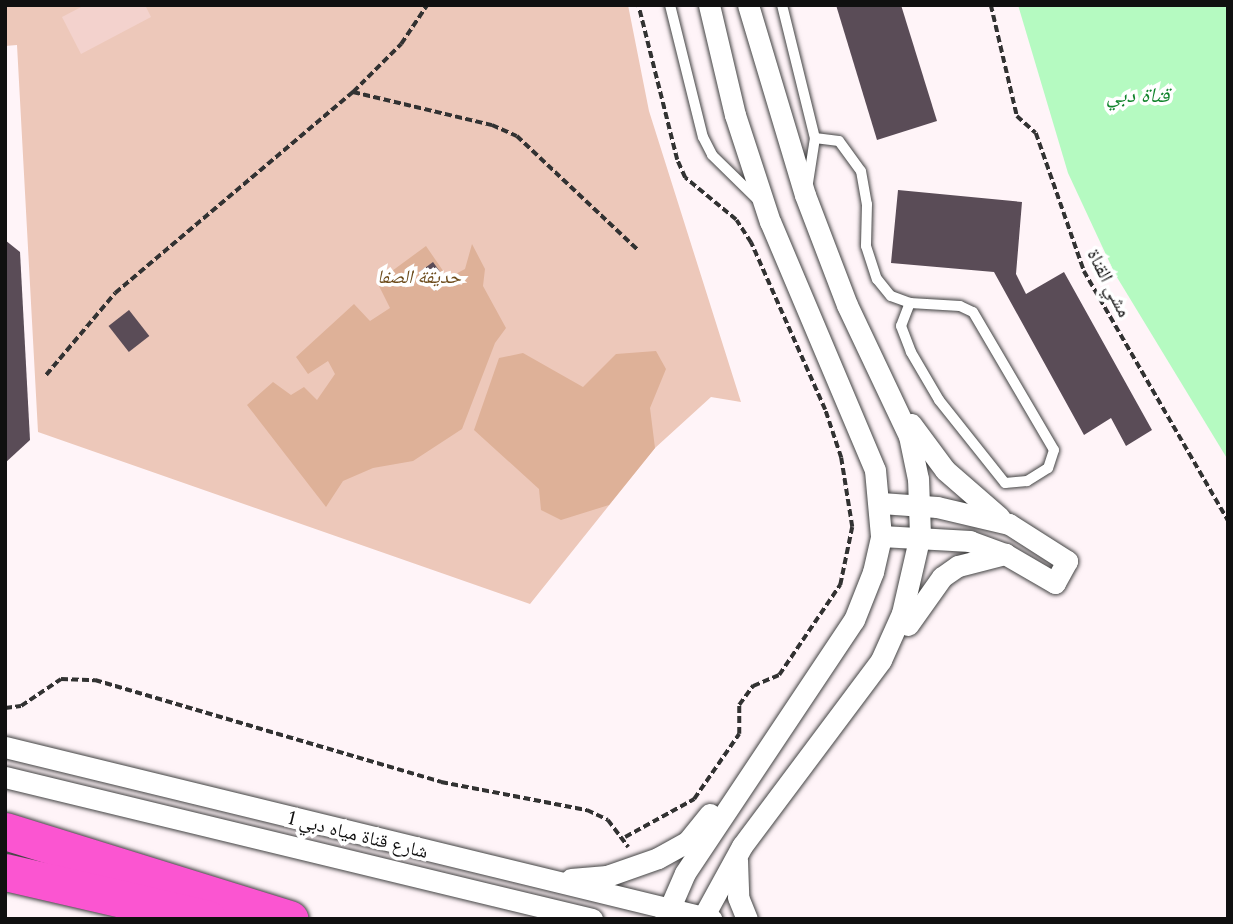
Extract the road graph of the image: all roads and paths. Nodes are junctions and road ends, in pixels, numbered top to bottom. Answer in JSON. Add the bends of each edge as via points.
{"nodes":[{"id":1,"x":427,"y":5,"type":"edge"},
{"id":2,"x":638,"y":5,"type":"edge"},
{"id":3,"x":670,"y":5,"type":"edge"},
{"id":4,"x":709,"y":5,"type":"edge"},
{"id":5,"x":748,"y":5,"type":"edge"},
{"id":6,"x":782,"y":5,"type":"edge"},
{"id":7,"x":992,"y":5,"type":"edge"},
{"id":8,"x":353,"y":92,"type":"junction"},
{"id":9,"x":815,"y":138,"type":"junction"},
{"id":10,"x":805,"y":195,"type":"junction"},
{"id":11,"x":770,"y":222,"type":"junction"},
{"id":12,"x":638,"y":250,"type":"dead end"},
{"id":13,"x":911,"y":303,"type":"junction"},
{"id":14,"x":46,"y":375,"type":"dead end"},
{"id":15,"x":890,"y":392,"type":"junction"},
{"id":16,"x":881,"y":503,"type":"junction"},
{"id":17,"x":919,"y":504,"type":"junction"},
{"id":18,"x":1228,"y":520,"type":"edge"},
{"id":19,"x":1009,"y":524,"type":"junction"},
{"id":20,"x":920,"y":535,"type":"junction"},
{"id":21,"x":881,"y":536,"type":"junction"},
{"id":22,"x":1005,"y":554,"type":"junction"},
{"id":23,"x":881,"y":660,"type":"junction"},
{"id":24,"x":5,"y":708,"type":"edge"},
{"id":25,"x":775,"y":741,"type":"junction"},
{"id":26,"x":7,"y":746,"type":"edge"},
{"id":27,"x":5,"y":777,"type":"edge"},
{"id":28,"x":5,"y":831,"type":"edge"},
{"id":29,"x":625,"y":837,"type":"junction"},
{"id":30,"x":742,"y":846,"type":"junction"},
{"id":31,"x":634,"y":867,"type":"junction"},
{"id":32,"x":5,"y":872,"type":"edge"},
{"id":33,"x":547,"y":880,"type":"junction"},
{"id":34,"x":667,"y":913,"type":"edge"},
{"id":35,"x":705,"y":918,"type":"edge"},
{"id":36,"x":208,"y":919,"type":"edge"},
{"id":37,"x":290,"y":919,"type":"edge"},
{"id":38,"x":592,"y":919,"type":"edge"},
{"id":39,"x":747,"y":919,"type":"edge"}],
"edges":[{"from":1,"to":8,"type":"path","via":[[401,44]]},
{"from":2,"to":29,"type":"path","via":[[677,160],[685,178],[736,220],[751,243],[825,410],[841,458],[852,527],[840,585],[779,676],[753,686],[739,705],[742,728],[694,799]]},
{"from":3,"to":11,"type":"lane","via":[[707,146],[753,193]]},
{"from":4,"to":11,"type":"street","via":[[735,115]]},
{"from":5,"to":10,"type":"street"},
{"from":6,"to":9,"type":"lane"},
{"from":7,"to":18,"type":"path","name":"مشي القناة","via":[[1017,116],[1036,133],[1084,271]]},
{"from":8,"to":12,"type":"path","via":[[492,124],[517,136]]},
{"from":8,"to":14,"type":"path","via":[[116,293]]},
{"from":9,"to":10,"type":"lane"},
{"from":9,"to":13,"type":"lane","via":[[839,141],[852,154],[861,171],[867,204],[866,246],[877,279],[891,296]]},
{"from":10,"to":15,"type":"street","via":[[847,305]]},
{"from":11,"to":16,"type":"street","via":[[854,413]]},
{"from":13,"to":13,"type":"lane","via":[[960,306],[973,312],[1054,450],[1048,468],[1027,481],[1005,483],[939,400],[911,352],[901,326]]},
{"from":15,"to":17,"type":"street","via":[[909,436]]},
{"from":15,"to":19,"type":"street","via":[[945,470]]},
{"from":16,"to":17,"type":"street"},
{"from":16,"to":21,"type":"street"},
{"from":17,"to":19,"type":"street"},
{"from":17,"to":20,"type":"street"},
{"from":19,"to":22,"type":"street","via":[[1067,561],[1055,583]]},
{"from":20,"to":21,"type":"street"},
{"from":20,"to":22,"type":"street","via":[[970,541]]},
{"from":20,"to":23,"type":"street","via":[[902,613]]},
{"from":21,"to":25,"type":"street","via":[[854,620]]},
{"from":22,"to":23,"type":"street","via":[[958,566],[942,577],[919,603],[900,641]]},
{"from":23,"to":30,"type":"street"},
{"from":24,"to":29,"type":"path","via":[[21,706],[61,678],[95,680],[441,782],[587,810],[608,820]]},
{"from":25,"to":31,"type":"street","via":[[761,746],[687,842]]},
{"from":25,"to":34,"type":"street","via":[[685,873]]},
{"from":26,"to":33,"type":"street","name":"شارع قناة مياه دبي 1"},
{"from":27,"to":38,"type":"street","name":"شارع قناة مياه دبي 1"},
{"from":28,"to":37,"type":"highway"},
{"from":29,"to":31,"type":"path"},
{"from":30,"to":35,"type":"street"},
{"from":30,"to":39,"type":"street","via":[[735,880]]},
{"from":31,"to":33,"type":"street","via":[[607,876]]},
{"from":32,"to":36,"type":"highway"},
{"from":33,"to":34,"type":"street","name":"شارع قناة مياه دبي 1"},
{"from":34,"to":35,"type":"street","name":"شارع قناة مياه دبي 1"}]}
